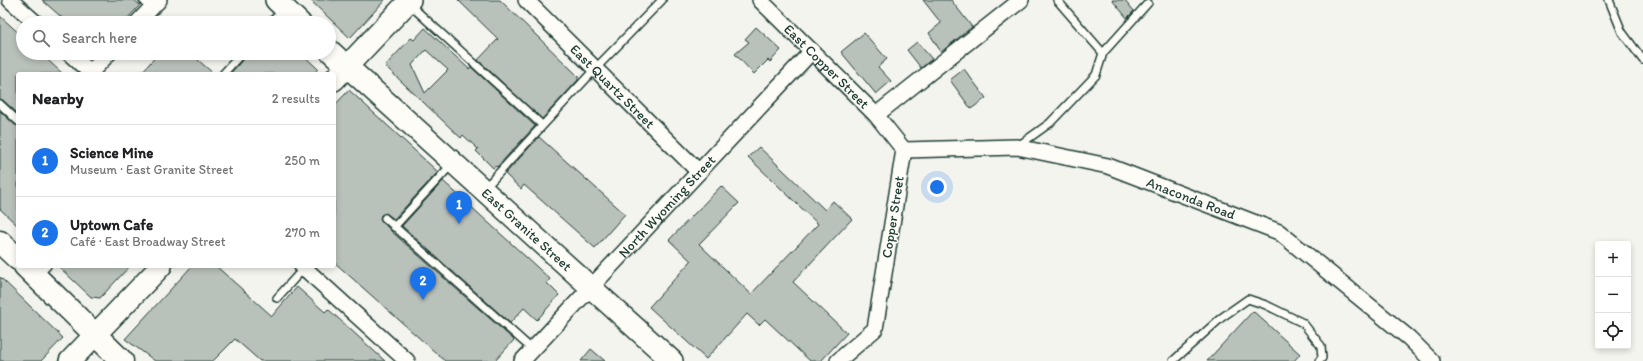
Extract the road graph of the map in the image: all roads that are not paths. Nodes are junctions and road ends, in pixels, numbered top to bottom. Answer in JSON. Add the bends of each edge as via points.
{"nodes":[{"id":1,"x":10,"y":0,"type":"edge"},
{"id":2,"x":526,"y":0,"type":"edge"},
{"id":3,"x":662,"y":0,"type":"edge"},
{"id":4,"x":760,"y":0,"type":"edge"},
{"id":5,"x":1021,"y":0,"type":"edge"},
{"id":6,"x":1057,"y":0,"type":"edge"},
{"id":7,"x":1608,"y":0,"type":"edge"},
{"id":8,"x":409,"y":1,"type":"edge"},
{"id":9,"x":151,"y":3,"type":"edge"},
{"id":10,"x":1148,"y":3,"type":"dead end"},
{"id":11,"x":280,"y":4,"type":"edge"},
{"id":12,"x":28,"y":16,"type":"edge"},
{"id":13,"x":142,"y":16,"type":"edge"},
{"id":14,"x":274,"y":16,"type":"edge"},
{"id":15,"x":293,"y":16,"type":"edge"},
{"id":16,"x":812,"y":51,"type":"junction"},
{"id":17,"x":1103,"y":53,"type":"junction"},
{"id":18,"x":76,"y":60,"type":"edge"},
{"id":19,"x":103,"y":60,"type":"edge"},
{"id":20,"x":236,"y":60,"type":"edge"},
{"id":21,"x":334,"y":60,"type":"edge"},
{"id":22,"x":1643,"y":60,"type":"edge"},
{"id":23,"x":595,"y":69,"type":"junction"},
{"id":24,"x":89,"y":72,"type":"edge"},
{"id":25,"x":93,"y":72,"type":"edge"},
{"id":26,"x":225,"y":72,"type":"edge"},
{"id":27,"x":340,"y":73,"type":"edge"},
{"id":28,"x":0,"y":104,"type":"edge"},
{"id":29,"x":876,"y":115,"type":"junction"},
{"id":30,"x":16,"y":119,"type":"edge"},
{"id":31,"x":542,"y":125,"type":"junction"},
{"id":32,"x":1017,"y":146,"type":"junction"},
{"id":33,"x":904,"y":150,"type":"junction"},
{"id":34,"x":453,"y":162,"type":"junction"},
{"id":35,"x":699,"y":172,"type":"junction"},
{"id":36,"x":483,"y":190,"type":"junction"},
{"id":37,"x":385,"y":218,"type":"dead end"},
{"id":38,"x":394,"y":227,"type":"junction"},
{"id":39,"x":0,"y":242,"type":"edge"},
{"id":40,"x":16,"y":257,"type":"edge"},
{"id":41,"x":159,"y":268,"type":"edge"},
{"id":42,"x":302,"y":268,"type":"edge"},
{"id":43,"x":304,"y":268,"type":"edge"},
{"id":44,"x":36,"y":270,"type":"edge"},
{"id":45,"x":590,"y":287,"type":"junction"},
{"id":46,"x":277,"y":298,"type":"dead end"},
{"id":47,"x":95,"y":335,"type":"junction"},
{"id":48,"x":533,"y":350,"type":"junction"},
{"id":49,"x":70,"y":361,"type":"edge"},
{"id":50,"x":122,"y":361,"type":"edge"},
{"id":51,"x":407,"y":361,"type":"edge"},
{"id":52,"x":522,"y":361,"type":"edge"},
{"id":53,"x":672,"y":361,"type":"edge"},
{"id":54,"x":838,"y":361,"type":"edge"},
{"id":55,"x":1173,"y":361,"type":"edge"},
{"id":56,"x":1319,"y":361,"type":"edge"},
{"id":57,"x":1432,"y":361,"type":"edge"}],
"edges":[{"from":1,"to":12,"type":"street"},
{"from":2,"to":23,"type":"street","name":"East Quartz Street"},
{"from":3,"to":23,"type":"lane"},
{"from":4,"to":16,"type":"street","name":"East Copper Street"},
{"from":5,"to":29,"type":"street"},
{"from":6,"to":17,"type":"lane"},
{"from":7,"to":22,"type":"lane","via":[[1622,32]]},
{"from":8,"to":27,"type":"street"},
{"from":8,"to":31,"type":"lane"},
{"from":9,"to":13,"type":"street"},
{"from":10,"to":17,"type":"lane"},
{"from":11,"to":14,"type":"lane"},
{"from":11,"to":15,"type":"street"},
{"from":16,"to":29,"type":"street","name":"East Copper Street"},
{"from":16,"to":35,"type":"street","name":"North Wyoming Street"},
{"from":17,"to":32,"type":"lane","via":[[1096,75],[1050,123]]},
{"from":18,"to":24,"type":"street"},
{"from":19,"to":25,"type":"street"},
{"from":20,"to":26,"type":"lane"},
{"from":21,"to":27,"type":"street","name":"East Granite Street"},
{"from":23,"to":31,"type":"lane"},
{"from":23,"to":35,"type":"street","name":"East Quartz Street"},
{"from":27,"to":34,"type":"street","name":"East Granite Street"},
{"from":28,"to":30,"type":"lane"},
{"from":29,"to":33,"type":"street"},
{"from":31,"to":36,"type":"lane"},
{"from":32,"to":33,"type":"street","name":"Anaconda Road"},
{"from":32,"to":57,"type":"street","name":"Anaconda Road","via":[[1108,166],[1279,232],[1409,338]]},
{"from":33,"to":54,"type":"street","name":"Copper Street","via":[[875,329]]},
{"from":34,"to":36,"type":"street","name":"East Granite Street"},
{"from":34,"to":38,"type":"lane"},
{"from":35,"to":45,"type":"street","name":"North Wyoming Street"},
{"from":36,"to":45,"type":"street","name":"East Granite Street"},
{"from":37,"to":38,"type":"lane"},
{"from":38,"to":48,"type":"lane"},
{"from":39,"to":40,"type":"main road"},
{"from":41,"to":47,"type":"street"},
{"from":42,"to":46,"type":"lane"},
{"from":43,"to":51,"type":"street"},
{"from":44,"to":47,"type":"main road"},
{"from":45,"to":48,"type":"street","name":"North Wyoming Street"},
{"from":45,"to":53,"type":"street","name":"East Granite Street"},
{"from":47,"to":49,"type":"street"},
{"from":47,"to":50,"type":"main road"},
{"from":48,"to":52,"type":"street","name":"North Wyoming Street"},
{"from":55,"to":56,"type":"lane","via":[[1221,318],[1248,299],[1303,324],[1321,346],[1322,358]]}]}
